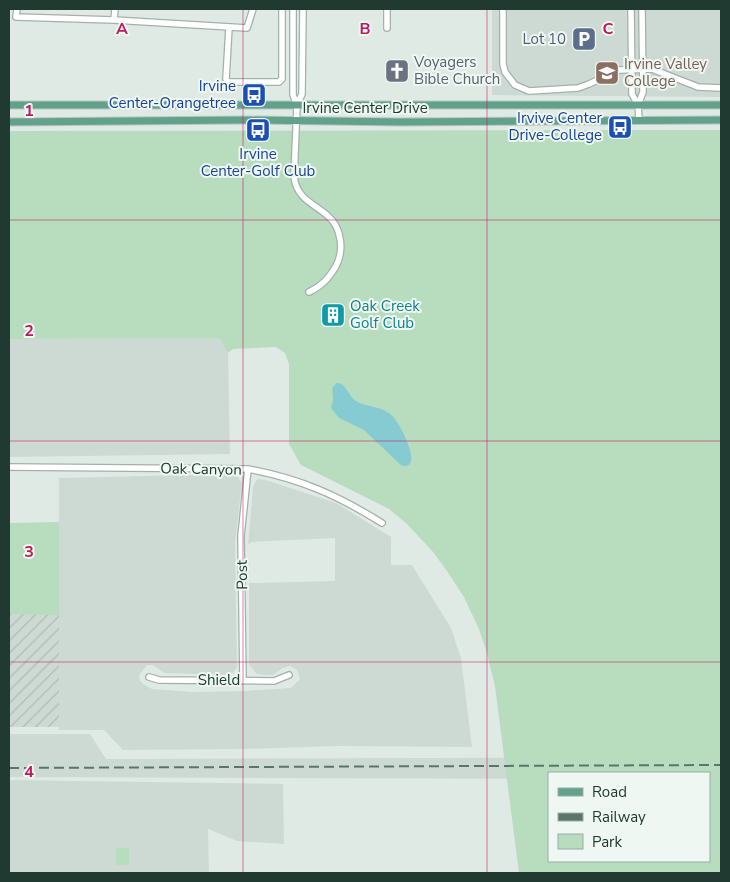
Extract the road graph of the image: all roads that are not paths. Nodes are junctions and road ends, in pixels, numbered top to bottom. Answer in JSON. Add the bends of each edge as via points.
{"nodes":[{"id":1,"x":17,"y":9,"type":"edge"},
{"id":2,"x":115,"y":9,"type":"edge"},
{"id":3,"x":253,"y":9,"type":"edge"},
{"id":4,"x":282,"y":9,"type":"edge"},
{"id":5,"x":293,"y":9,"type":"edge"},
{"id":6,"x":302,"y":9,"type":"edge"},
{"id":7,"x":387,"y":9,"type":"edge"},
{"id":8,"x":503,"y":9,"type":"edge"},
{"id":9,"x":631,"y":9,"type":"edge"},
{"id":10,"x":642,"y":9,"type":"edge"},
{"id":11,"x":114,"y":20,"type":"junction"},
{"id":12,"x":229,"y":27,"type":"junction"},
{"id":13,"x":387,"y":28,"type":"dead end"},
{"id":14,"x":631,"y":70,"type":"junction"},
{"id":15,"x":643,"y":70,"type":"junction"},
{"id":16,"x":721,"y":88,"type":"edge"},
{"id":17,"x":297,"y":105,"type":"junction"},
{"id":18,"x":638,"y":105,"type":"junction"},
{"id":19,"x":721,"y":105,"type":"edge"},
{"id":20,"x":9,"y":106,"type":"edge"},
{"id":21,"x":639,"y":119,"type":"junction"},
{"id":22,"x":721,"y":120,"type":"edge"},
{"id":23,"x":9,"y":122,"type":"edge"},
{"id":24,"x":297,"y":122,"type":"junction"},
{"id":25,"x":309,"y":292,"type":"dead end"},
{"id":26,"x":9,"y":467,"type":"edge"},
{"id":27,"x":248,"y":469,"type":"junction"},
{"id":28,"x":382,"y":523,"type":"dead end"},
{"id":29,"x":289,"y":675,"type":"dead end"},
{"id":30,"x":149,"y":677,"type":"dead end"},
{"id":31,"x":243,"y":680,"type":"junction"}],
"edges":[{"from":1,"to":11,"type":"street","via":[[16,17]]},
{"from":2,"to":11,"type":"street"},
{"from":3,"to":12,"type":"street","via":[[247,28]]},
{"from":4,"to":12,"type":"street","via":[[282,79],[279,82],[228,82]]},
{"from":5,"to":17,"type":"street","via":[[293,95]]},
{"from":6,"to":17,"type":"street","via":[[302,94]]},
{"from":7,"to":13,"type":"street"},
{"from":8,"to":14,"type":"street","via":[[505,72],[522,89],[578,88],[619,70]]},
{"from":9,"to":14,"type":"street"},
{"from":10,"to":15,"type":"street"},
{"from":11,"to":12,"type":"street"},
{"from":14,"to":15,"type":"street"},
{"from":14,"to":18,"type":"street","via":[[632,94]]},
{"from":15,"to":16,"type":"street","via":[[659,71],[698,87]]},
{"from":15,"to":18,"type":"street","via":[[643,92]]},
{"from":17,"to":18,"type":"main road","name":"Irvine Center Drive"},
{"from":17,"to":20,"type":"main road","name":"Irvine Center Drive"},
{"from":17,"to":24,"type":"street"},
{"from":18,"to":19,"type":"main road","name":"Irvine Center Drive"},
{"from":18,"to":21,"type":"street"},
{"from":21,"to":22,"type":"main road","name":"Irvine Center Drive"},
{"from":21,"to":24,"type":"main road","name":"Irvine Center Drive"},
{"from":23,"to":24,"type":"main road","name":"Irvine Center Drive"},
{"from":24,"to":25,"type":"street","via":[[296,188],[308,202],[329,217],[337,228],[341,243],[341,257],[330,276],[320,287]]},
{"from":26,"to":27,"type":"street","name":"Oak Canyon"},
{"from":27,"to":28,"type":"street","name":"Oak Canyon","via":[[305,483],[357,507]]},
{"from":27,"to":31,"type":"street","name":"Post","via":[[241,536]]},
{"from":29,"to":31,"type":"street","name":"Shield","via":[[274,681]]},
{"from":30,"to":31,"type":"street","name":"Shield","via":[[159,680]]}]}
